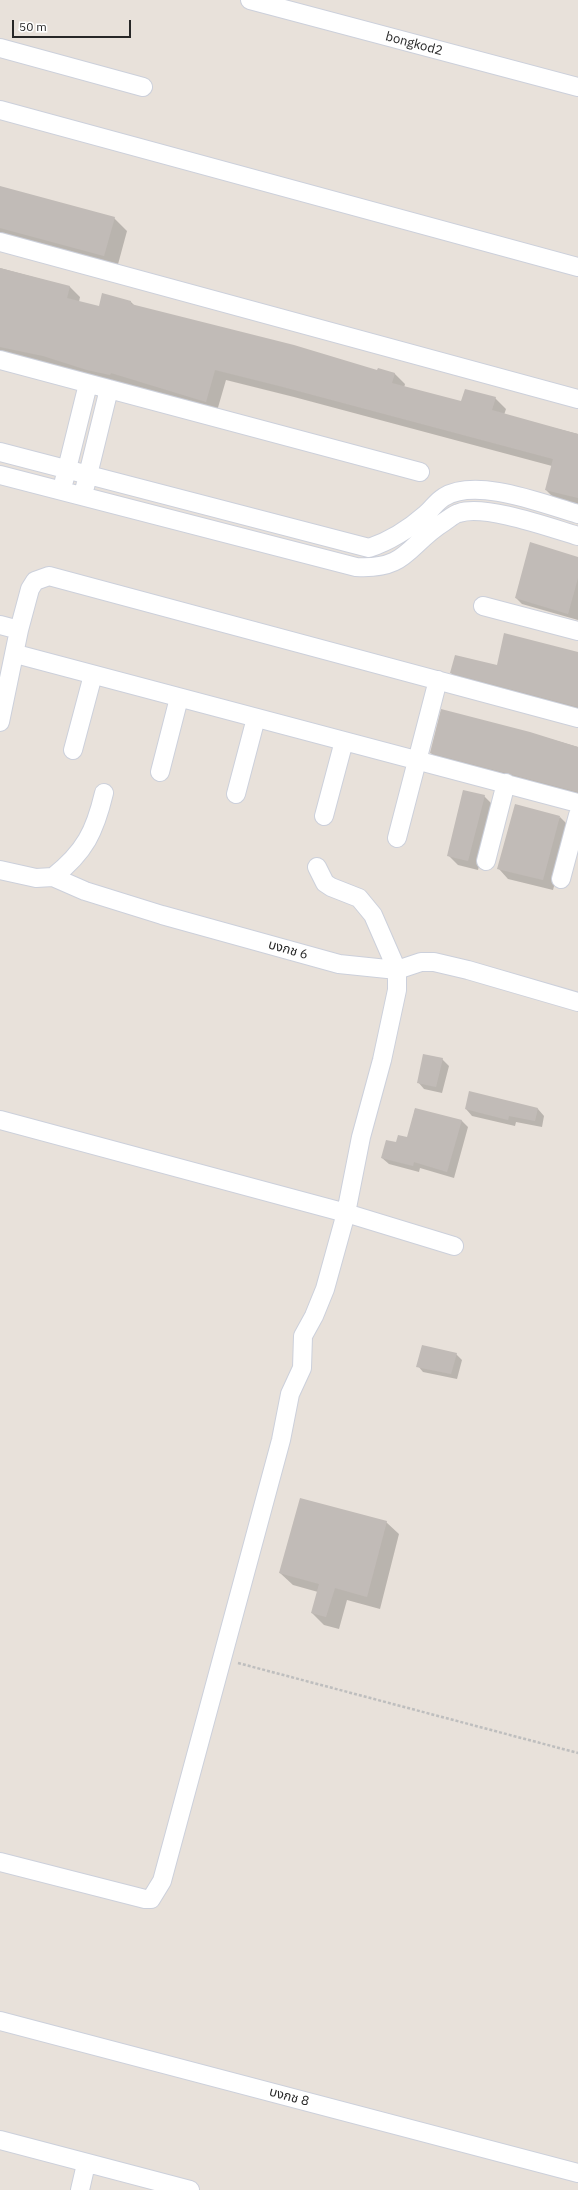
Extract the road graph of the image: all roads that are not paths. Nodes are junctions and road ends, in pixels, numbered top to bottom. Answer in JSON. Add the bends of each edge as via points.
{"nodes":[{"id":1,"x":250,"y":0,"type":"edge"},
{"id":2,"x":0,"y":48,"type":"edge"},
{"id":3,"x":143,"y":87,"type":"dead end"},
{"id":4,"x":578,"y":87,"type":"edge"},
{"id":5,"x":0,"y":110,"type":"edge"},
{"id":6,"x":0,"y":242,"type":"edge"},
{"id":7,"x":578,"y":267,"type":"edge"},
{"id":8,"x":0,"y":360,"type":"edge"},
{"id":9,"x":88,"y":384,"type":"junction"},
{"id":10,"x":110,"y":389,"type":"junction"},
{"id":11,"x":578,"y":399,"type":"edge"},
{"id":12,"x":0,"y":452,"type":"edge"},
{"id":13,"x":67,"y":470,"type":"junction"},
{"id":14,"x":420,"y":472,"type":"dead end"},
{"id":15,"x":0,"y":475,"type":"edge"},
{"id":16,"x":88,"y":476,"type":"junction"},
{"id":17,"x":61,"y":492,"type":"junction"},
{"id":18,"x":82,"y":498,"type":"junction"},
{"id":19,"x":578,"y":514,"type":"edge"},
{"id":20,"x":431,"y":521,"type":"junction"},
{"id":21,"x":578,"y":536,"type":"edge"},
{"id":22,"x":483,"y":606,"type":"dead end"},
{"id":23,"x":0,"y":625,"type":"edge"},
{"id":24,"x":19,"y":630,"type":"junction"},
{"id":25,"x":578,"y":631,"type":"edge"},
{"id":26,"x":16,"y":654,"type":"junction"},
{"id":27,"x":93,"y":675,"type":"junction"},
{"id":28,"x":5,"y":680,"type":"edge"},
{"id":29,"x":438,"y":680,"type":"junction"},
{"id":30,"x":179,"y":698,"type":"junction"},
{"id":31,"x":256,"y":718,"type":"junction"},
{"id":32,"x":578,"y":718,"type":"edge"},
{"id":33,"x":0,"y":722,"type":"edge"},
{"id":34,"x":344,"y":741,"type":"junction"},
{"id":35,"x":73,"y":750,"type":"dead end"},
{"id":36,"x":418,"y":760,"type":"junction"},
{"id":37,"x":160,"y":772,"type":"dead end"},
{"id":38,"x":506,"y":783,"type":"junction"},
{"id":39,"x":104,"y":793,"type":"dead end"},
{"id":40,"x":236,"y":794,"type":"dead end"},
{"id":41,"x":578,"y":802,"type":"edge"},
{"id":42,"x":578,"y":815,"type":"edge"},
{"id":43,"x":324,"y":816,"type":"dead end"},
{"id":44,"x":397,"y":838,"type":"dead end"},
{"id":45,"x":486,"y":861,"type":"dead end"},
{"id":46,"x":317,"y":867,"type":"dead end"},
{"id":47,"x":0,"y":870,"type":"edge"},
{"id":48,"x":53,"y":876,"type":"junction"},
{"id":49,"x":561,"y":879,"type":"dead end"},
{"id":50,"x":397,"y":970,"type":"junction"},
{"id":51,"x":578,"y":1002,"type":"edge"},
{"id":52,"x":0,"y":1120,"type":"edge"},
{"id":53,"x":346,"y":1214,"type":"junction"},
{"id":54,"x":454,"y":1246,"type":"dead end"},
{"id":55,"x":0,"y":1862,"type":"edge"},
{"id":56,"x":0,"y":2021,"type":"edge"},
{"id":57,"x":0,"y":2140,"type":"edge"},
{"id":58,"x":86,"y":2164,"type":"junction"},
{"id":59,"x":578,"y":2173,"type":"edge"},
{"id":60,"x":80,"y":2190,"type":"edge"},
{"id":61,"x":190,"y":2190,"type":"edge"}],
"edges":[{"from":1,"to":4,"type":"street","name":"bongkod2"},
{"from":2,"to":3,"type":"street"},
{"from":5,"to":7,"type":"street"},
{"from":6,"to":11,"type":"street"},
{"from":8,"to":9,"type":"street"},
{"from":9,"to":10,"type":"street"},
{"from":9,"to":13,"type":"street"},
{"from":10,"to":14,"type":"street"},
{"from":10,"to":16,"type":"street"},
{"from":12,"to":13,"type":"street"},
{"from":13,"to":16,"type":"street"},
{"from":13,"to":17,"type":"street"},
{"from":15,"to":17,"type":"street"},
{"from":16,"to":18,"type":"street"},
{"from":16,"to":20,"type":"street","via":[[369,548],[388,542]]},
{"from":17,"to":18,"type":"street"},
{"from":18,"to":20,"type":"street","via":[[356,568],[392,564],[412,550]]},
{"from":19,"to":20,"type":"street","via":[[500,492],[479,489],[462,490],[444,497]]},
{"from":20,"to":21,"type":"street","via":[[476,511],[500,514]]},
{"from":22,"to":25,"type":"street"},
{"from":23,"to":24,"type":"street"},
{"from":24,"to":26,"type":"street"},
{"from":24,"to":29,"type":"street","via":[[30,589],[35,581],[49,576]]},
{"from":26,"to":27,"type":"street"},
{"from":26,"to":28,"type":"street"},
{"from":27,"to":30,"type":"street"},
{"from":27,"to":35,"type":"street"},
{"from":28,"to":33,"type":"street"},
{"from":29,"to":32,"type":"street"},
{"from":29,"to":36,"type":"street"},
{"from":30,"to":31,"type":"street"},
{"from":30,"to":37,"type":"street"},
{"from":31,"to":34,"type":"street"},
{"from":31,"to":40,"type":"street"},
{"from":34,"to":36,"type":"street"},
{"from":34,"to":43,"type":"street"},
{"from":36,"to":38,"type":"street"},
{"from":36,"to":44,"type":"street"},
{"from":38,"to":41,"type":"street"},
{"from":38,"to":45,"type":"street"},
{"from":39,"to":48,"type":"street","via":[[97,821],[87,840],[76,857]]},
{"from":42,"to":49,"type":"street"},
{"from":46,"to":50,"type":"street","via":[[325,882],[331,887],[359,898],[366,905],[380,928]]},
{"from":47,"to":48,"type":"street","name":"บงกช 6","via":[[36,878]]},
{"from":48,"to":50,"type":"street","name":"บงกช 6","via":[[85,891],[339,964]]},
{"from":50,"to":51,"type":"street","name":"บงกช 6","via":[[421,962],[434,962]]},
{"from":50,"to":53,"type":"street","via":[[393,1012],[361,1137]]},
{"from":52,"to":53,"type":"street"},
{"from":53,"to":54,"type":"street"},
{"from":53,"to":55,"type":"street","via":[[325,1288],[304,1336],[302,1368],[290,1394],[281,1440],[162,1881],[151,1899],[129,1896]]},
{"from":56,"to":59,"type":"street","name":"บงกช 8"},
{"from":57,"to":58,"type":"street"},
{"from":58,"to":60,"type":"street"},
{"from":58,"to":61,"type":"street"}]}
